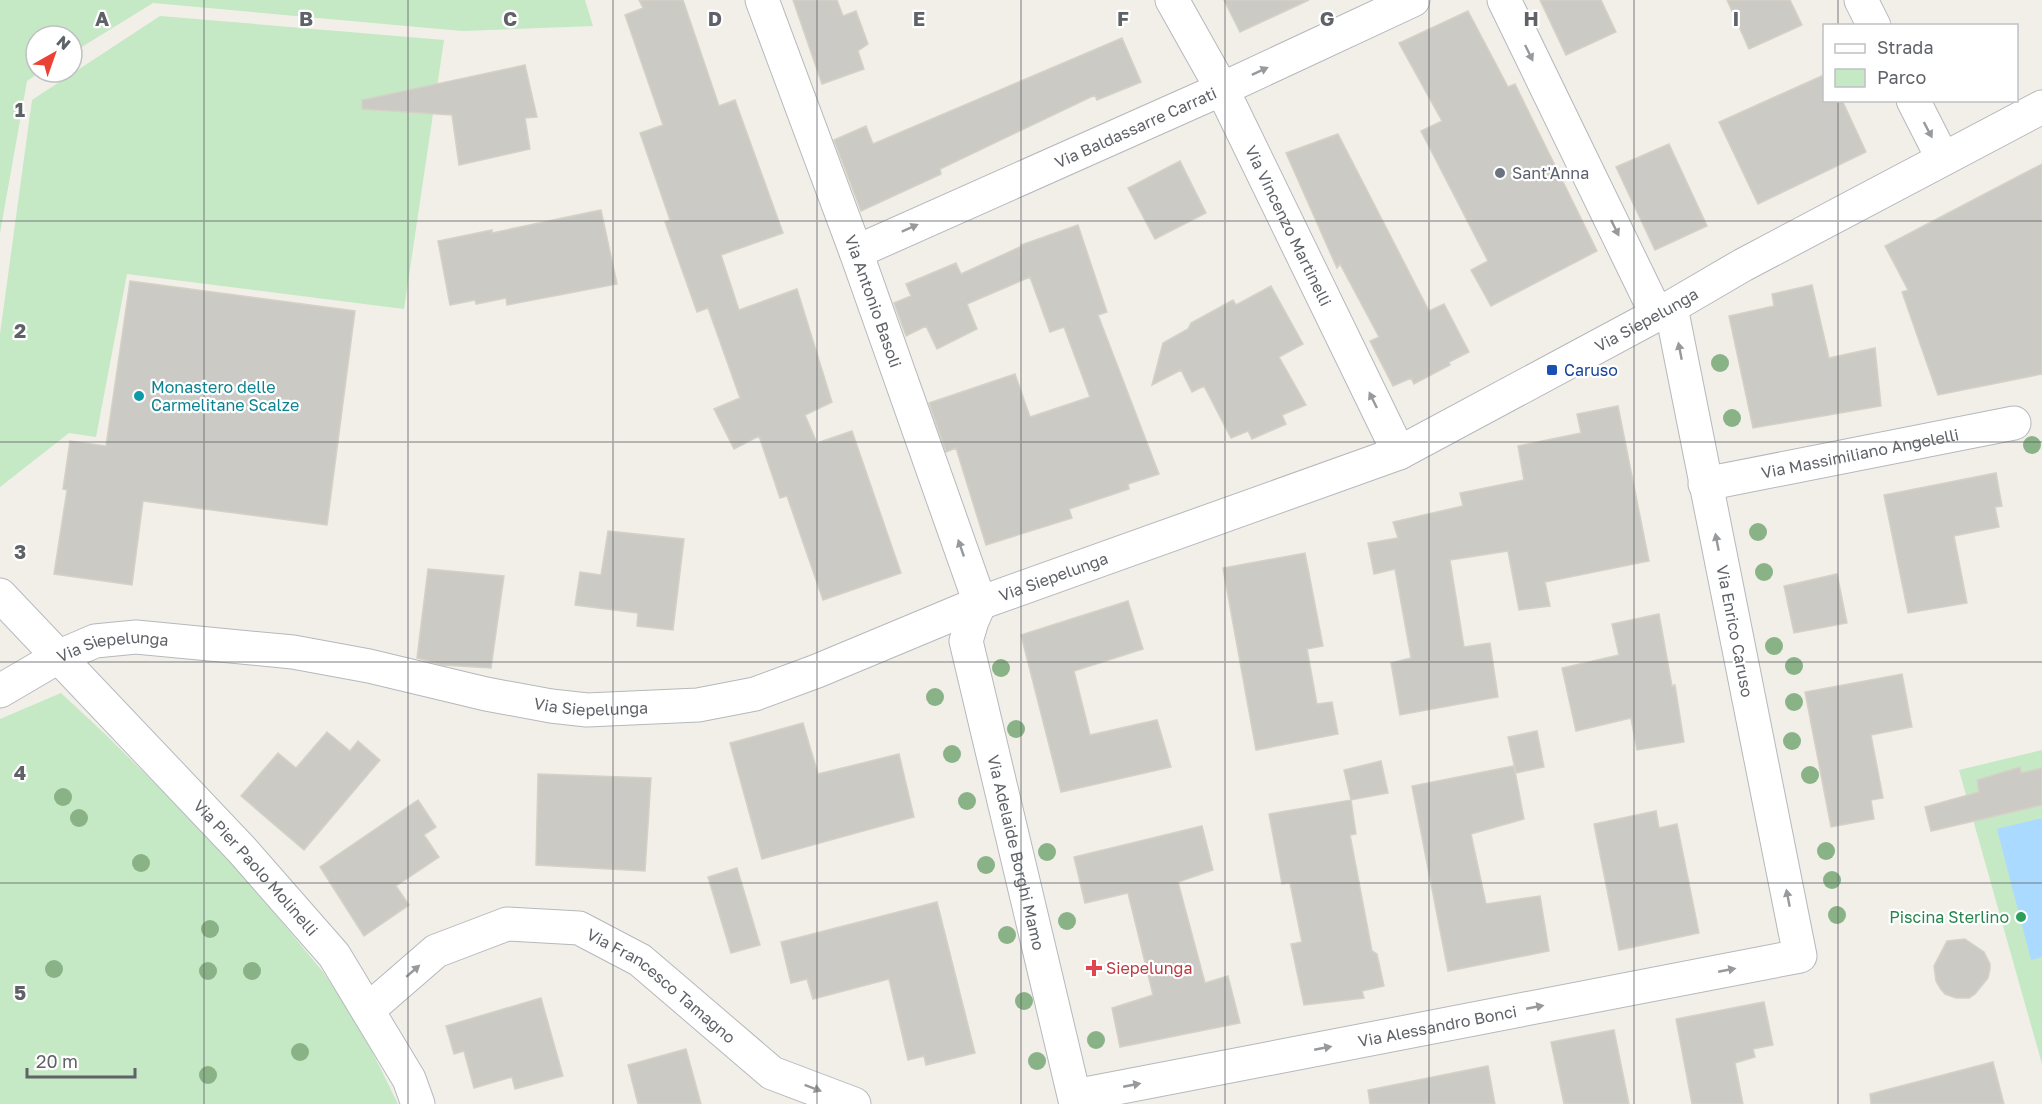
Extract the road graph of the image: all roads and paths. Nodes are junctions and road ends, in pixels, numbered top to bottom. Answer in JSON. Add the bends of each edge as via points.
{"nodes":[{"id":1,"x":762,"y":0,"type":"edge"},
{"id":2,"x":1172,"y":0,"type":"edge"},
{"id":3,"x":1413,"y":0,"type":"edge"},
{"id":4,"x":1504,"y":0,"type":"edge"},
{"id":5,"x":1861,"y":0,"type":"edge"},
{"id":6,"x":1873,"y":24,"type":"edge"},
{"id":7,"x":1222,"y":89,"type":"junction"},
{"id":8,"x":1914,"y":102,"type":"edge"},
{"id":9,"x":2042,"y":107,"type":"edge"},
{"id":10,"x":1943,"y":159,"type":"junction"},
{"id":11,"x":856,"y":252,"type":"junction"},
{"id":12,"x":1664,"y":310,"type":"junction"},
{"id":13,"x":2014,"y":423,"type":"dead end"},
{"id":14,"x":1399,"y":453,"type":"junction"},
{"id":15,"x":1705,"y":484,"type":"junction"},
{"id":16,"x":0,"y":595,"type":"edge"},
{"id":17,"x":980,"y":603,"type":"junction"},
{"id":18,"x":58,"y":657,"type":"junction"},
{"id":19,"x":0,"y":691,"type":"edge"},
{"id":20,"x":1800,"y":956,"type":"joint"},
{"id":21,"x":369,"y":1010,"type":"junction"},
{"id":22,"x":772,"y":1073,"type":"junction"},
{"id":23,"x":1075,"y":1100,"type":"edge"},
{"id":24,"x":418,"y":1104,"type":"edge"},
{"id":25,"x":780,"y":1104,"type":"edge"},
{"id":26,"x":854,"y":1104,"type":"edge"}],
"edges":[{"from":1,"to":11,"type":"street","name":"Via Antonio Basoli"},
{"from":2,"to":7,"type":"street","name":"Via Vincenzo Martinelli"},
{"from":7,"to":3,"type":"street","name":"Via Baldassarre Carrati","one_way":true},
{"from":4,"to":12,"type":"street","name":"Via Enrico Caruso","one_way":true},
{"from":5,"to":6,"type":"street"},
{"from":11,"to":7,"type":"street","name":"Via Baldassarre Carrati","one_way":true},
{"from":14,"to":7,"type":"street","name":"Via Vincenzo Martinelli","one_way":true},
{"from":8,"to":10,"type":"street","one_way":true},
{"from":9,"to":10,"type":"street","name":"Via Siepelunga"},
{"from":10,"to":12,"type":"street","name":"Via Siepelunga"},
{"from":17,"to":11,"type":"street","name":"Via Antonio Basoli","one_way":true},
{"from":12,"to":14,"type":"street","name":"Via Siepelunga"},
{"from":15,"to":12,"type":"street","name":"Via Enrico Caruso","one_way":true},
{"from":13,"to":15,"type":"street","name":"Via Massimiliano Angelelli"},
{"from":14,"to":17,"type":"street","name":"Via Siepelunga"},
{"from":20,"to":15,"type":"street","name":"Via Enrico Caruso","one_way":true},
{"from":16,"to":18,"type":"street","name":"Via Pier Paolo Molinelli"},
{"from":17,"to":18,"type":"street","name":"Via Siepelunga","via":[[755,694],[698,705],[587,710],[551,706],[293,652],[154,638],[95,641]]},
{"from":17,"to":23,"type":"street","name":"Via Adelaide Borghi Mamo","via":[[966,641]]},
{"from":18,"to":19,"type":"street","name":"Via Siepelunga"},
{"from":18,"to":21,"type":"street","name":"Via Pier Paolo Molinelli","via":[[242,850],[334,955]]},
{"from":23,"to":20,"type":"street","name":"Via Alessandro Bonci","one_way":true},
{"from":21,"to":22,"type":"street","name":"Via Francesco Tamagno","one_way":true,"via":[[436,951],[507,924],[579,928],[640,960]]},
{"from":21,"to":24,"type":"street","name":"Via Pier Paolo Molinelli","via":[[410,1079]]},
{"from":22,"to":25,"type":"street"},
{"from":22,"to":26,"type":"street","name":"Via Francesco Tamagno","one_way":true}]}
